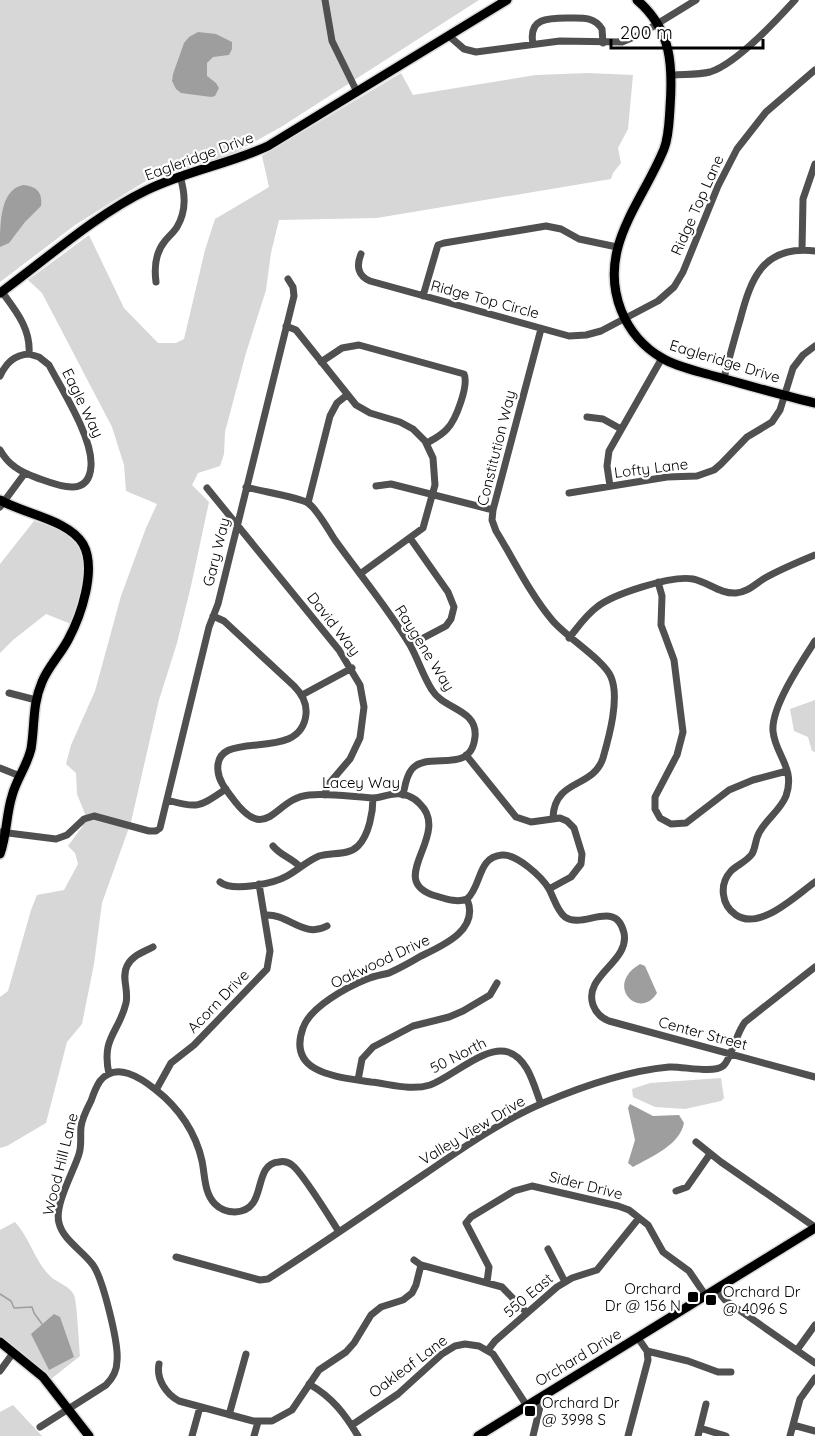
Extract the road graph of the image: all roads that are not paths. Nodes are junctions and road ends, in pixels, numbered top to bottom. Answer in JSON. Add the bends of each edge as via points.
{"nodes":[{"id":1,"x":325,"y":0,"type":"edge"},
{"id":2,"x":507,"y":0,"type":"edge"},
{"id":3,"x":637,"y":0,"type":"edge"},
{"id":4,"x":696,"y":0,"type":"edge"},
{"id":5,"x":795,"y":0,"type":"edge"},
{"id":6,"x":657,"y":23,"type":"junction"},
{"id":7,"x":449,"y":36,"type":"junction"},
{"id":8,"x":603,"y":43,"type":"junction"},
{"id":9,"x":533,"y":44,"type":"junction"},
{"id":10,"x":815,"y":70,"type":"edge"},
{"id":11,"x":672,"y":75,"type":"junction"},
{"id":12,"x":357,"y":92,"type":"junction"},
{"id":13,"x":815,"y":164,"type":"edge"},
{"id":14,"x":180,"y":176,"type":"junction"},
{"id":15,"x":617,"y":247,"type":"junction"},
{"id":16,"x":802,"y":250,"type":"junction"},
{"id":17,"x":815,"y":251,"type":"edge"},
{"id":18,"x":361,"y":254,"type":"dead end"},
{"id":19,"x":288,"y":279,"type":"dead end"},
{"id":20,"x":156,"y":282,"type":"dead end"},
{"id":21,"x":1,"y":292,"type":"edge"},
{"id":22,"x":423,"y":296,"type":"junction"},
{"id":23,"x":625,"y":320,"type":"junction"},
{"id":24,"x":286,"y":326,"type":"junction"},
{"id":25,"x":541,"y":328,"type":"junction"},
{"id":26,"x":815,"y":346,"type":"edge"},
{"id":27,"x":29,"y":354,"type":"junction"},
{"id":28,"x":662,"y":358,"type":"junction"},
{"id":29,"x":321,"y":362,"type":"junction"},
{"id":30,"x":1,"y":373,"type":"edge"},
{"id":31,"x":724,"y":378,"type":"junction"},
{"id":32,"x":346,"y":395,"type":"junction"},
{"id":33,"x":784,"y":395,"type":"junction"},
{"id":34,"x":815,"y":403,"type":"edge"},
{"id":35,"x":587,"y":417,"type":"dead end"},
{"id":36,"x":621,"y":429,"type":"junction"},
{"id":37,"x":427,"y":443,"type":"junction"},
{"id":38,"x":0,"y":450,"type":"edge"},
{"id":39,"x":25,"y":473,"type":"junction"},
{"id":40,"x":376,"y":486,"type":"dead end"},
{"id":41,"x":610,"y":486,"type":"junction"},
{"id":42,"x":246,"y":487,"type":"junction"},
{"id":43,"x":207,"y":488,"type":"dead end"},
{"id":44,"x":569,"y":493,"type":"dead end"},
{"id":45,"x":432,"y":495,"type":"junction"},
{"id":46,"x":1,"y":503,"type":"edge"},
{"id":47,"x":308,"y":503,"type":"junction"},
{"id":48,"x":493,"y":510,"type":"junction"},
{"id":49,"x":237,"y":525,"type":"junction"},
{"id":50,"x":410,"y":538,"type":"junction"},
{"id":51,"x":815,"y":555,"type":"edge"},
{"id":52,"x":360,"y":574,"type":"junction"},
{"id":53,"x":658,"y":582,"type":"junction"},
{"id":54,"x":213,"y":616,"type":"junction"},
{"id":55,"x":569,"y":638,"type":"junction"},
{"id":56,"x":815,"y":641,"type":"edge"},
{"id":57,"x":410,"y":645,"type":"junction"},
{"id":58,"x":352,"y":668,"type":"junction"},
{"id":59,"x":9,"y":693,"type":"dead end"},
{"id":60,"x":302,"y":696,"type":"junction"},
{"id":61,"x":36,"y":700,"type":"junction"},
{"id":62,"x":466,"y":755,"type":"junction"},
{"id":63,"x":0,"y":768,"type":"edge"},
{"id":64,"x":787,"y":771,"type":"junction"},
{"id":65,"x":20,"y":776,"type":"junction"},
{"id":66,"x":226,"y":789,"type":"junction"},
{"id":67,"x":325,"y":795,"type":"junction"},
{"id":68,"x":403,"y":795,"type":"junction"},
{"id":69,"x":373,"y":798,"type":"junction"},
{"id":70,"x":167,"y":800,"type":"junction"},
{"id":71,"x":553,"y":817,"type":"junction"},
{"id":72,"x":3,"y":832,"type":"edge"},
{"id":73,"x":273,"y":846,"type":"dead end"},
{"id":74,"x":0,"y":854,"type":"edge"},
{"id":75,"x":300,"y":867,"type":"junction"},
{"id":76,"x":220,"y":882,"type":"dead end"},
{"id":77,"x":815,"y":882,"type":"edge"},
{"id":78,"x":259,"y":884,"type":"junction"},
{"id":79,"x":549,"y":889,"type":"junction"},
{"id":80,"x":467,"y":899,"type":"junction"},
{"id":81,"x":265,"y":915,"type":"junction"},
{"id":82,"x":327,"y":927,"type":"dead end"},
{"id":83,"x":153,"y":947,"type":"dead end"},
{"id":84,"x":815,"y":968,"type":"edge"},
{"id":85,"x":497,"y":983,"type":"dead end"},
{"id":86,"x":729,"y":1054,"type":"junction"},
{"id":87,"x":109,"y":1074,"type":"junction"},
{"id":88,"x":815,"y":1077,"type":"edge"},
{"id":89,"x":358,"y":1080,"type":"junction"},
{"id":90,"x":156,"y":1090,"type":"junction"},
{"id":91,"x":541,"y":1104,"type":"junction"},
{"id":92,"x":696,"y":1142,"type":"dead end"},
{"id":93,"x":710,"y":1154,"type":"junction"},
{"id":94,"x":676,"y":1191,"type":"dead end"},
{"id":95,"x":639,"y":1218,"type":"junction"},
{"id":96,"x":815,"y":1228,"type":"edge"},
{"id":97,"x":339,"y":1232,"type":"junction"},
{"id":98,"x":548,"y":1250,"type":"dead end"},
{"id":99,"x":177,"y":1257,"type":"dead end"},
{"id":100,"x":414,"y":1260,"type":"dead end"},
{"id":101,"x":421,"y":1265,"type":"junction"},
{"id":102,"x":487,"y":1282,"type":"junction"},
{"id":103,"x":565,"y":1282,"type":"junction"},
{"id":104,"x":716,"y":1289,"type":"junction"},
{"id":105,"x":706,"y":1296,"type":"junction"},
{"id":106,"x":527,"y":1313,"type":"junction"},
{"id":107,"x":815,"y":1325,"type":"edge"},
{"id":108,"x":638,"y":1338,"type":"junction"},
{"id":109,"x":0,"y":1342,"type":"edge"},
{"id":110,"x":488,"y":1350,"type":"junction"},
{"id":111,"x":797,"y":1350,"type":"junction"},
{"id":112,"x":647,"y":1351,"type":"junction"},
{"id":113,"x":13,"y":1353,"type":"junction"},
{"id":114,"x":246,"y":1354,"type":"dead end"},
{"id":115,"x":815,"y":1363,"type":"edge"},
{"id":116,"x":159,"y":1364,"type":"dead end"},
{"id":117,"x":0,"y":1371,"type":"edge"},
{"id":118,"x":731,"y":1372,"type":"dead end"},
{"id":119,"x":815,"y":1378,"type":"edge"},
{"id":120,"x":309,"y":1384,"type":"junction"},
{"id":121,"x":537,"y":1400,"type":"junction"},
{"id":122,"x":706,"y":1404,"type":"dead end"},
{"id":123,"x":527,"y":1406,"type":"junction"},
{"id":124,"x":200,"y":1407,"type":"junction"},
{"id":125,"x":69,"y":1408,"type":"junction"},
{"id":126,"x":229,"y":1415,"type":"junction"},
{"id":127,"x":258,"y":1422,"type":"junction"},
{"id":128,"x":352,"y":1425,"type":"junction"},
{"id":129,"x":793,"y":1425,"type":"junction"},
{"id":130,"x":40,"y":1427,"type":"dead end"},
{"id":131,"x":815,"y":1431,"type":"edge"},
{"id":132,"x":699,"y":1432,"type":"edge"},
{"id":133,"x":90,"y":1436,"type":"edge"},
{"id":134,"x":192,"y":1436,"type":"edge"},
{"id":135,"x":254,"y":1436,"type":"edge"},
{"id":136,"x":358,"y":1436,"type":"edge"},
{"id":137,"x":478,"y":1436,"type":"edge"},
{"id":138,"x":533,"y":1436,"type":"edge"},
{"id":139,"x":628,"y":1436,"type":"edge"},
{"id":140,"x":726,"y":1436,"type":"edge"},
{"id":141,"x":790,"y":1436,"type":"edge"}],
"edges":[{"from":1,"to":12,"type":"street","via":[[332,41]]},
{"from":2,"to":7,"type":"main road","name":"Eagleridge Drive"},
{"from":3,"to":6,"type":"main road","name":"Eagleridge Drive"},
{"from":4,"to":6,"type":"street"},
{"from":5,"to":11,"type":"street","via":[[722,66],[705,73]]},
{"from":6,"to":8,"type":"street","via":[[628,40]]},
{"from":6,"to":11,"type":"main road","name":"Eagleridge Drive","via":[[668,50]]},
{"from":7,"to":9,"type":"street","via":[[464,49],[476,52]]},
{"from":7,"to":12,"type":"main road","name":"Eagleridge Drive"},
{"from":8,"to":9,"type":"street"},
{"from":8,"to":9,"type":"street","via":[[602,29],[596,22],[552,18],[536,25]]},
{"from":10,"to":23,"type":"street","name":"Ridge Top Lane","via":[[766,112],[737,149],[674,287]]},
{"from":11,"to":15,"type":"main road","name":"Eagleridge Drive","via":[[667,141]]},
{"from":12,"to":14,"type":"main road","name":"Eagleridge Drive","via":[[268,146]]},
{"from":13,"to":16,"type":"street","via":[[803,199]]},
{"from":14,"to":20,"type":"street","via":[[183,214],[159,252]]},
{"from":14,"to":21,"type":"main road","name":"Eagleridge Drive","via":[[112,210]]},
{"from":15,"to":22,"type":"street","via":[[579,239],[546,226],[444,243],[436,249]]},
{"from":15,"to":23,"type":"main road","name":"Eagleridge Drive","via":[[614,282]]},
{"from":16,"to":17,"type":"street"},
{"from":16,"to":31,"type":"street","via":[[774,258],[752,281]]},
{"from":18,"to":22,"type":"street","name":"Ridge Top Circle","via":[[358,267],[364,279]]},
{"from":19,"to":24,"type":"street","name":"Gary Way","via":[[294,291]]},
{"from":21,"to":27,"type":"street","via":[[24,324]]},
{"from":22,"to":25,"type":"street","name":"Ridge Top Circle"},
{"from":23,"to":25,"type":"street","name":"Ridge Top Circle","via":[[585,335],[569,336]]},
{"from":23,"to":28,"type":"main road","name":"Eagleridge Drive","via":[[643,344]]},
{"from":24,"to":29,"type":"street","via":[[296,330]]},
{"from":24,"to":42,"type":"street","name":"Gary Way"},
{"from":25,"to":48,"type":"street","name":"Constitution Way"},
{"from":26,"to":33,"type":"street","name":"Lofty Lane","via":[[793,368]]},
{"from":27,"to":30,"type":"street","via":[[11,360]]},
{"from":27,"to":39,"type":"street","name":"Eagle Way","via":[[49,365],[88,441],[91,465],[85,482],[71,488]]},
{"from":28,"to":31,"type":"main road","name":"Eagleridge Drive"},
{"from":28,"to":36,"type":"street"},
{"from":29,"to":32,"type":"street"},
{"from":29,"to":37,"type":"street","via":[[342,348],[359,345],[464,374],[466,381],[453,421]]},
{"from":31,"to":33,"type":"main road","name":"Eagleridge Drive"},
{"from":32,"to":37,"type":"street","via":[[362,410],[410,427]]},
{"from":32,"to":47,"type":"street","via":[[330,416]]},
{"from":33,"to":34,"type":"main road","name":"Eagleridge Drive"},
{"from":33,"to":41,"type":"street","name":"Lofty Lane","via":[[772,422],[747,437],[709,473]]},
{"from":35,"to":36,"type":"street","via":[[603,419]]},
{"from":36,"to":41,"type":"street","via":[[608,456]]},
{"from":37,"to":45,"type":"street","via":[[435,468]]},
{"from":38,"to":39,"type":"street","name":"Eagle Way"},
{"from":39,"to":46,"type":"street"},
{"from":40,"to":45,"type":"street","via":[[391,484]]},
{"from":41,"to":44,"type":"street","name":"Lofty Lane"},
{"from":42,"to":47,"type":"street"},
{"from":42,"to":49,"type":"street","name":"Gary Way"},
{"from":43,"to":49,"type":"street","name":"David Way"},
{"from":45,"to":48,"type":"street"},
{"from":45,"to":50,"type":"street","via":[[423,528]]},
{"from":46,"to":61,"type":"main road","via":[[71,531],[81,541],[89,561],[88,580],[75,626],[44,677]]},
{"from":47,"to":52,"type":"street","name":"Raygene Way"},
{"from":48,"to":55,"type":"street","name":"Constitution Way","via":[[496,531],[543,609]]},
{"from":49,"to":54,"type":"street","name":"Gary Way"},
{"from":49,"to":58,"type":"street","name":"David Way"},
{"from":50,"to":52,"type":"street"},
{"from":50,"to":57,"type":"street","via":[[451,595],[454,607],[446,626]]},
{"from":51,"to":53,"type":"street","via":[[739,592],[726,592],[691,579]]},
{"from":52,"to":57,"type":"street","name":"Raygene Way"},
{"from":53,"to":55,"type":"street","via":[[601,604]]},
{"from":53,"to":64,"type":"street","via":[[662,596],[661,625],[672,655],[683,732],[677,755],[655,797],[660,818],[671,824],[686,823],[729,790]]},
{"from":54,"to":60,"type":"street","via":[[224,621]]},
{"from":54,"to":70,"type":"street","name":"Gary Way"},
{"from":55,"to":71,"type":"street","name":"Constitution Way","via":[[609,672],[614,686],[612,724],[599,768],[563,792]]},
{"from":56,"to":64,"type":"street","via":[[773,718],[774,737]]},
{"from":57,"to":62,"type":"street","name":"Raygene Way","via":[[436,697],[472,721],[475,739]]},
{"from":58,"to":60,"type":"street"},
{"from":58,"to":67,"type":"street","name":"David Way","via":[[363,696],[362,731],[353,754],[327,786]]},
{"from":59,"to":61,"type":"street"},
{"from":60,"to":66,"type":"street","name":"Lacey Way","via":[[305,718],[293,737],[235,747],[222,756],[218,772]]},
{"from":61,"to":65,"type":"main road","via":[[31,748]]},
{"from":62,"to":68,"type":"street","via":[[416,765]]},
{"from":62,"to":71,"type":"street","via":[[516,817],[531,822]]},
{"from":63,"to":65,"type":"street"},
{"from":64,"to":77,"type":"street","via":[[784,799],[759,832],[750,856],[727,876],[723,895],[734,914],[757,920]]},
{"from":65,"to":72,"type":"main road"},
{"from":66,"to":67,"type":"street","name":"Lacey Way","via":[[244,813],[260,819],[270,817],[297,798]]},
{"from":66,"to":70,"type":"street","via":[[199,806]]},
{"from":67,"to":69,"type":"street","name":"Lacey Way"},
{"from":68,"to":69,"type":"street","name":"Lacey Way"},
{"from":68,"to":80,"type":"street","name":"Lacey Way","via":[[420,804],[429,819],[428,837],[414,869],[418,885],[433,895],[456,901]]},
{"from":69,"to":75,"type":"street","via":[[359,845],[348,852],[319,856]]},
{"from":70,"to":72,"type":"street","name":"Gary Way","via":[[161,826],[156,831],[91,816],[57,839]]},
{"from":71,"to":79,"type":"street","via":[[574,828],[582,857],[574,875]]},
{"from":72,"to":74,"type":"main road"},
{"from":73,"to":75,"type":"street"},
{"from":75,"to":78,"type":"street","via":[[282,878]]},
{"from":76,"to":78,"type":"street","via":[[234,888]]},
{"from":78,"to":81,"type":"street","name":"Acorn Drive"},
{"from":79,"to":80,"type":"street","via":[[527,866],[500,856],[484,864]]},
{"from":79,"to":86,"type":"street","name":"Center Street","via":[[560,912],[568,918],[578,921],[606,915],[618,922],[623,931],[622,949],[593,987],[592,1004],[598,1015]]},
{"from":80,"to":89,"type":"street","name":"Oakwood Drive","via":[[470,910],[466,924],[454,939],[341,992],[307,1020],[300,1042],[309,1064],[325,1075]]},
{"from":81,"to":82,"type":"street","via":[[308,930]]},
{"from":81,"to":90,"type":"street","name":"Acorn Drive","via":[[270,955],[267,969],[171,1063]]},
{"from":83,"to":87,"type":"street","via":[[135,956],[126,967],[127,1001],[107,1047]]},
{"from":84,"to":86,"type":"street","via":[[745,1022]]},
{"from":85,"to":89,"type":"street","via":[[490,995],[463,1011],[413,1026],[373,1047],[363,1059]]},
{"from":86,"to":88,"type":"street","name":"Center Street"},
{"from":86,"to":91,"type":"street","name":"Valley View Drive","via":[[719,1069],[675,1067],[637,1072]]},
{"from":87,"to":90,"type":"street","via":[[128,1073]]},
{"from":87,"to":125,"type":"street","name":"Wood Hill Lane","via":[[99,1083],[82,1121],[80,1152],[58,1217],[63,1231],[100,1278],[116,1370],[109,1382]]},
{"from":89,"to":91,"type":"street","name":"50 North","via":[[423,1086],[489,1053],[503,1051],[524,1063]]},
{"from":90,"to":97,"type":"street","via":[[191,1131],[207,1191],[216,1206],[233,1212],[248,1208],[257,1198],[266,1168],[285,1162],[296,1169]]},
{"from":91,"to":97,"type":"street","name":"Valley View Drive","via":[[473,1141]]},
{"from":92,"to":93,"type":"street"},
{"from":93,"to":94,"type":"street","via":[[687,1186]]},
{"from":93,"to":96,"type":"street"},
{"from":95,"to":102,"type":"street","name":"Sider Drive","via":[[622,1207],[532,1186],[514,1191],[471,1216],[466,1223],[489,1267]]},
{"from":95,"to":103,"type":"street","name":"550 East","via":[[597,1270]]},
{"from":95,"to":105,"type":"street","name":"Sider Drive","via":[[650,1228],[663,1252],[689,1271]]},
{"from":96,"to":104,"type":"main road","name":"Orchard Drive"},
{"from":97,"to":99,"type":"street","name":"Valley View Drive","via":[[265,1280]]},
{"from":98,"to":103,"type":"street"},
{"from":100,"to":101,"type":"street"},
{"from":101,"to":102,"type":"street"},
{"from":101,"to":120,"type":"street","via":[[412,1293],[371,1315],[350,1348],[322,1367]]},
{"from":102,"to":106,"type":"street","via":[[505,1288]]},
{"from":103,"to":106,"type":"street","name":"550 East"},
{"from":104,"to":105,"type":"main road","name":"Orchard Drive"},
{"from":104,"to":111,"type":"street","via":[[725,1300]]},
{"from":105,"to":108,"type":"main road","name":"Orchard Drive"},
{"from":106,"to":110,"type":"street","name":"550 East"},
{"from":107,"to":111,"type":"street"},
{"from":108,"to":112,"type":"street"},
{"from":108,"to":121,"type":"main road","name":"Orchard Drive"},
{"from":109,"to":113,"type":"main road"},
{"from":110,"to":123,"type":"street","via":[[498,1359]]},
{"from":110,"to":128,"type":"street","name":"Oakleaf Lane","via":[[470,1344],[450,1348],[398,1394]]},
{"from":111,"to":115,"type":"street"},
{"from":112,"to":118,"type":"street","via":[[718,1372]]},
{"from":112,"to":139,"type":"street","via":[[648,1362]]},
{"from":113,"to":117,"type":"street"},
{"from":113,"to":125,"type":"main road","via":[[43,1377]]},
{"from":114,"to":126,"type":"street"},
{"from":116,"to":124,"type":"street","via":[[159,1378],[170,1395]]},
{"from":119,"to":129,"type":"street","via":[[800,1400]]},
{"from":120,"to":127,"type":"street","via":[[288,1413],[273,1421]]},
{"from":120,"to":128,"type":"street","via":[[331,1398]]},
{"from":121,"to":123,"type":"main road","name":"Orchard Drive"},
{"from":121,"to":138,"type":"street","via":[[540,1410]]},
{"from":122,"to":132,"type":"street"},
{"from":123,"to":137,"type":"main road","name":"Orchard Drive"},
{"from":124,"to":126,"type":"street"},
{"from":124,"to":134,"type":"street"},
{"from":125,"to":130,"type":"street","name":"Wood Hill Lane"},
{"from":125,"to":133,"type":"main road"},
{"from":126,"to":127,"type":"street"},
{"from":127,"to":135,"type":"street"},
{"from":128,"to":136,"type":"street"},
{"from":129,"to":131,"type":"street"},
{"from":129,"to":141,"type":"street"},
{"from":132,"to":140,"type":"street"}]}
